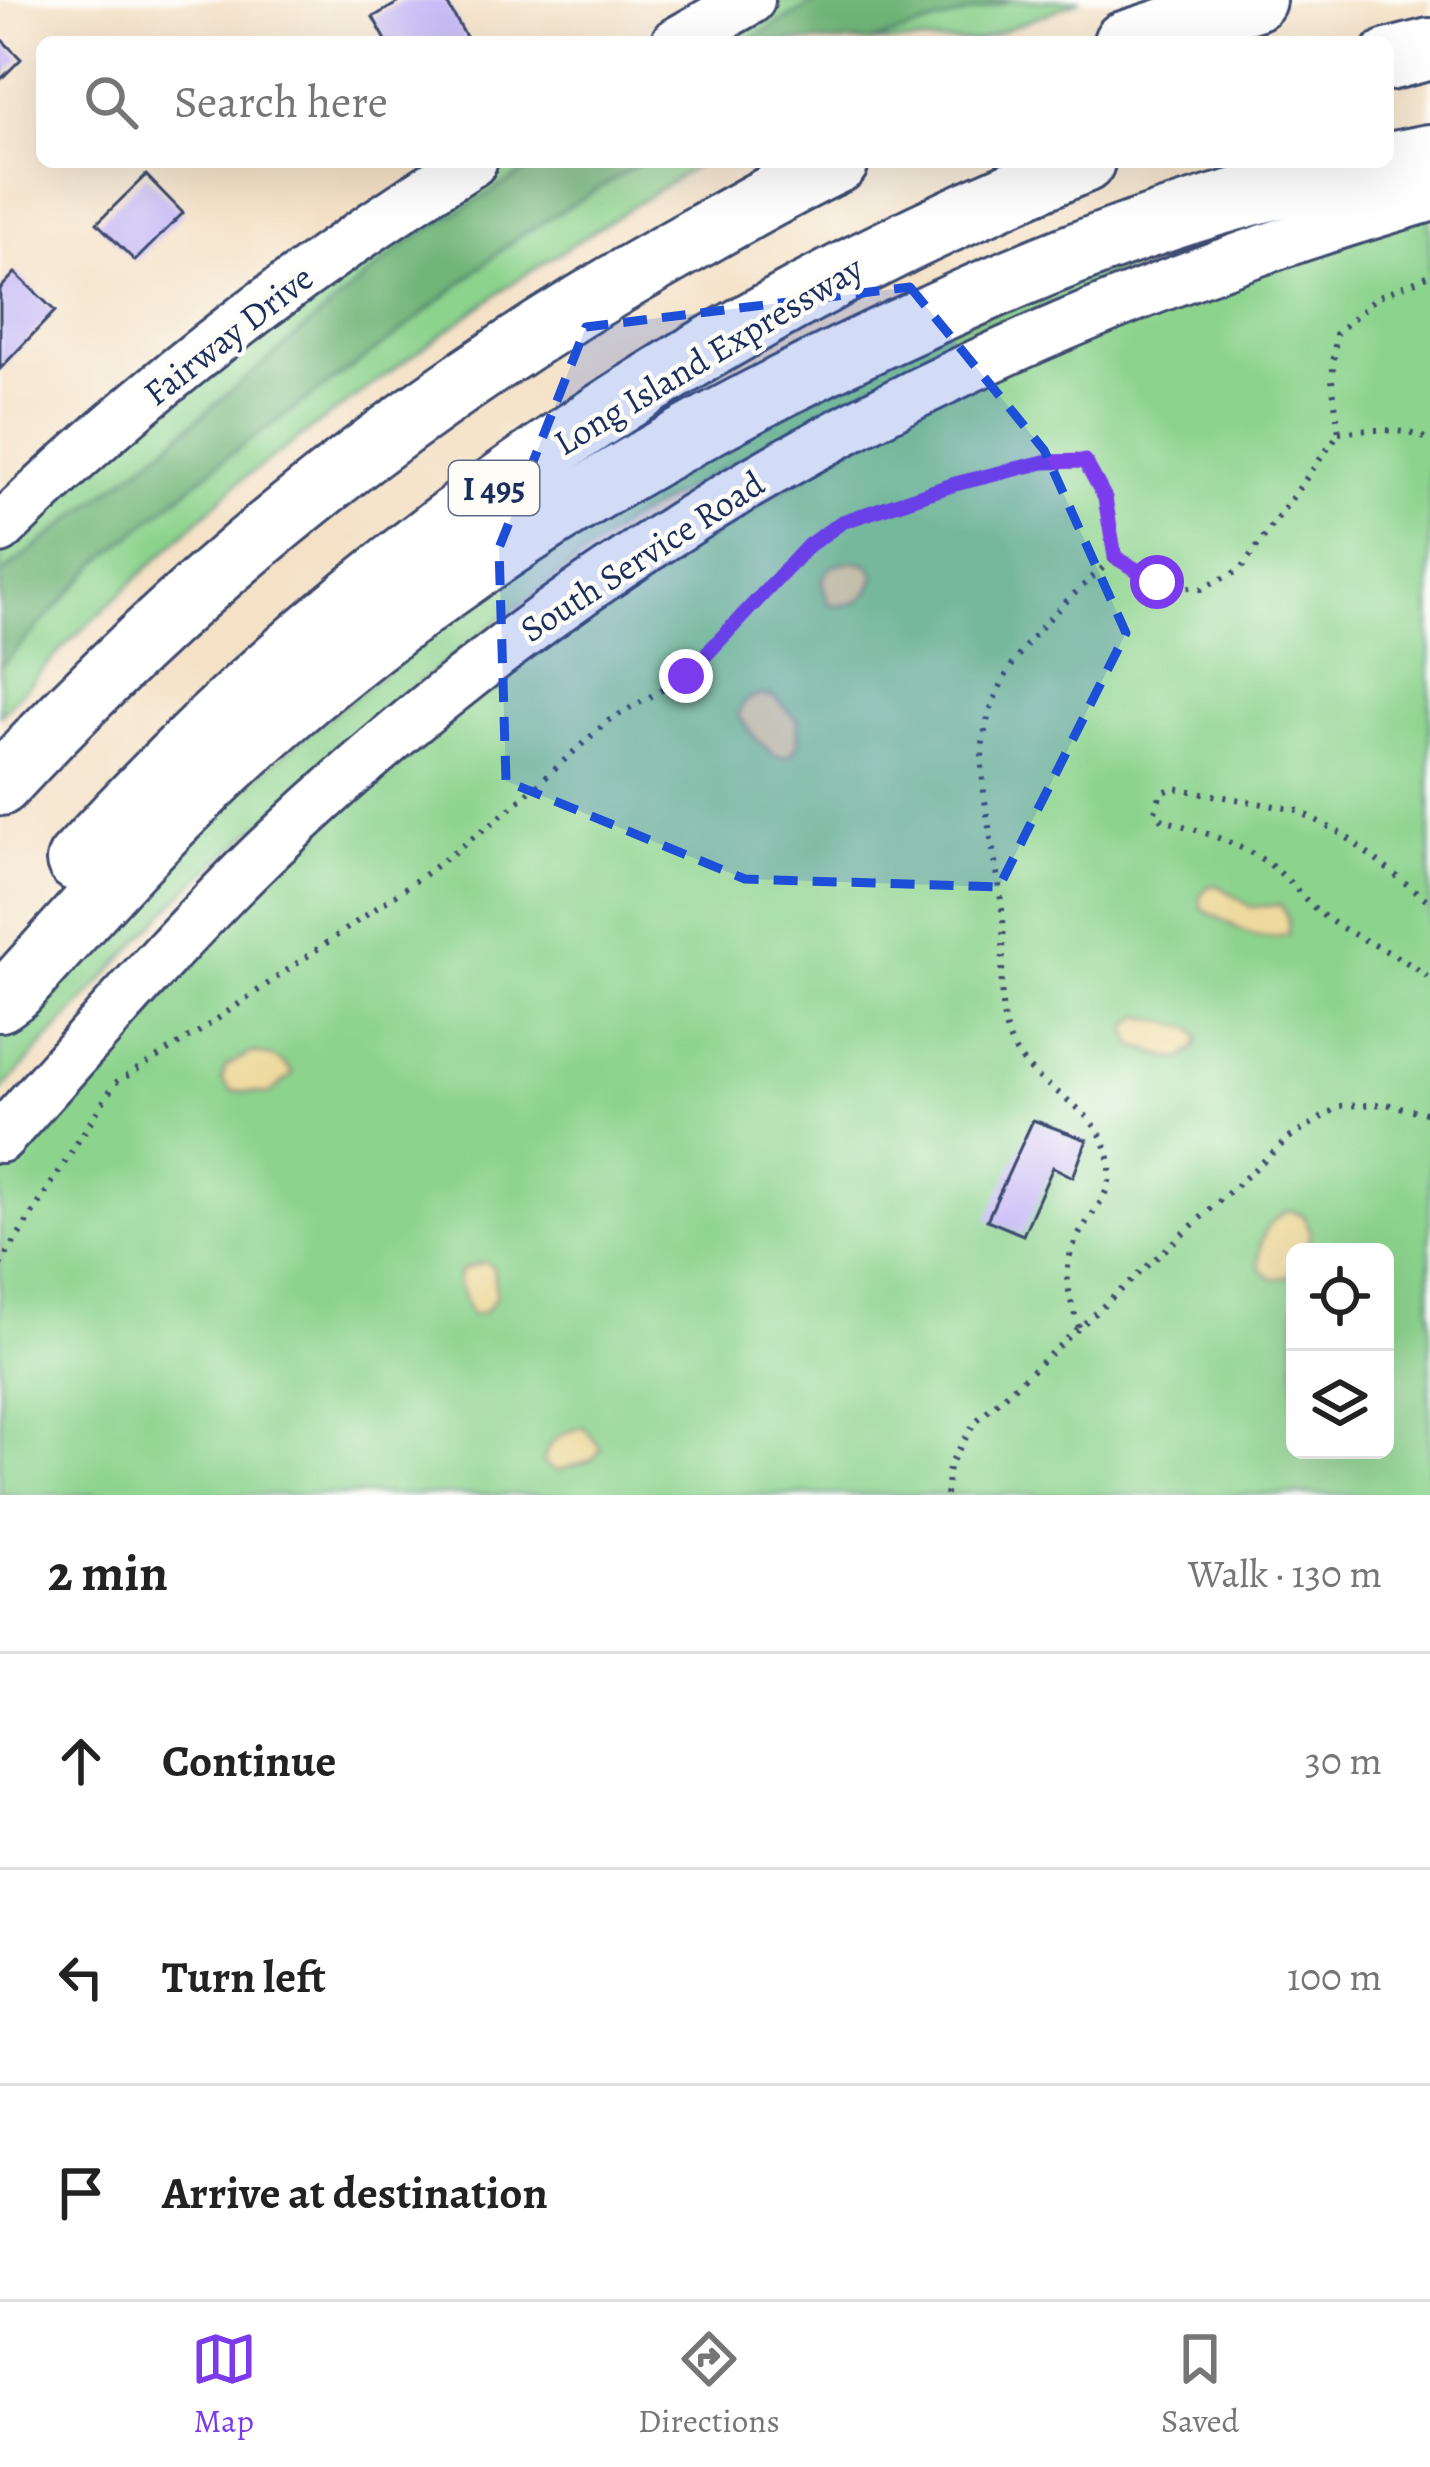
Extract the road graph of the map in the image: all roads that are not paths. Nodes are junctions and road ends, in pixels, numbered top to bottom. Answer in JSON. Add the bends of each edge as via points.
{"nodes":[{"id":1,"x":750,"y":0,"type":"edge"},
{"id":2,"x":1255,"y":0,"type":"edge"},
{"id":3,"x":687,"y":36,"type":"edge"},
{"id":4,"x":1143,"y":36,"type":"edge"},
{"id":5,"x":1430,"y":49,"type":"edge"},
{"id":6,"x":1394,"y":58,"type":"edge"},
{"id":7,"x":1430,"y":154,"type":"edge"},
{"id":8,"x":1394,"y":162,"type":"edge"},
{"id":9,"x":463,"y":168,"type":"edge"},
{"id":10,"x":827,"y":168,"type":"edge"},
{"id":11,"x":1070,"y":168,"type":"edge"},
{"id":12,"x":1369,"y":168,"type":"edge"},
{"id":13,"x":1430,"y":197,"type":"edge"},
{"id":14,"x":0,"y":529,"type":"edge"},
{"id":15,"x":0,"y":785,"type":"edge"},
{"id":16,"x":0,"y":945,"type":"edge"},
{"id":17,"x":0,"y":1001,"type":"edge"},
{"id":18,"x":0,"y":1138,"type":"edge"}],
"edges":[{"from":1,"to":3,"type":"main road"},
{"from":2,"to":4,"type":"highway"},
{"from":5,"to":6,"type":"highway"},
{"from":7,"to":8,"type":"highway"},
{"from":9,"to":14,"type":"main road","name":"Fairway Drive","via":[[188,364]]},
{"from":10,"to":15,"type":"highway","via":[[535,334],[348,464],[177,609]]},
{"from":11,"to":16,"type":"highway","name":"Long Island Expressway","number":"I 495","via":[[813,288],[527,464],[342,603],[255,681]]},
{"from":12,"to":17,"type":"highway","via":[[1242,197],[1036,269],[837,358],[592,492],[302,700],[189,803]]},
{"from":13,"to":18,"type":"main road","name":"South Service Road","via":[[1217,263],[1007,347],[802,452],[631,558],[430,705],[296,824]]}]}
